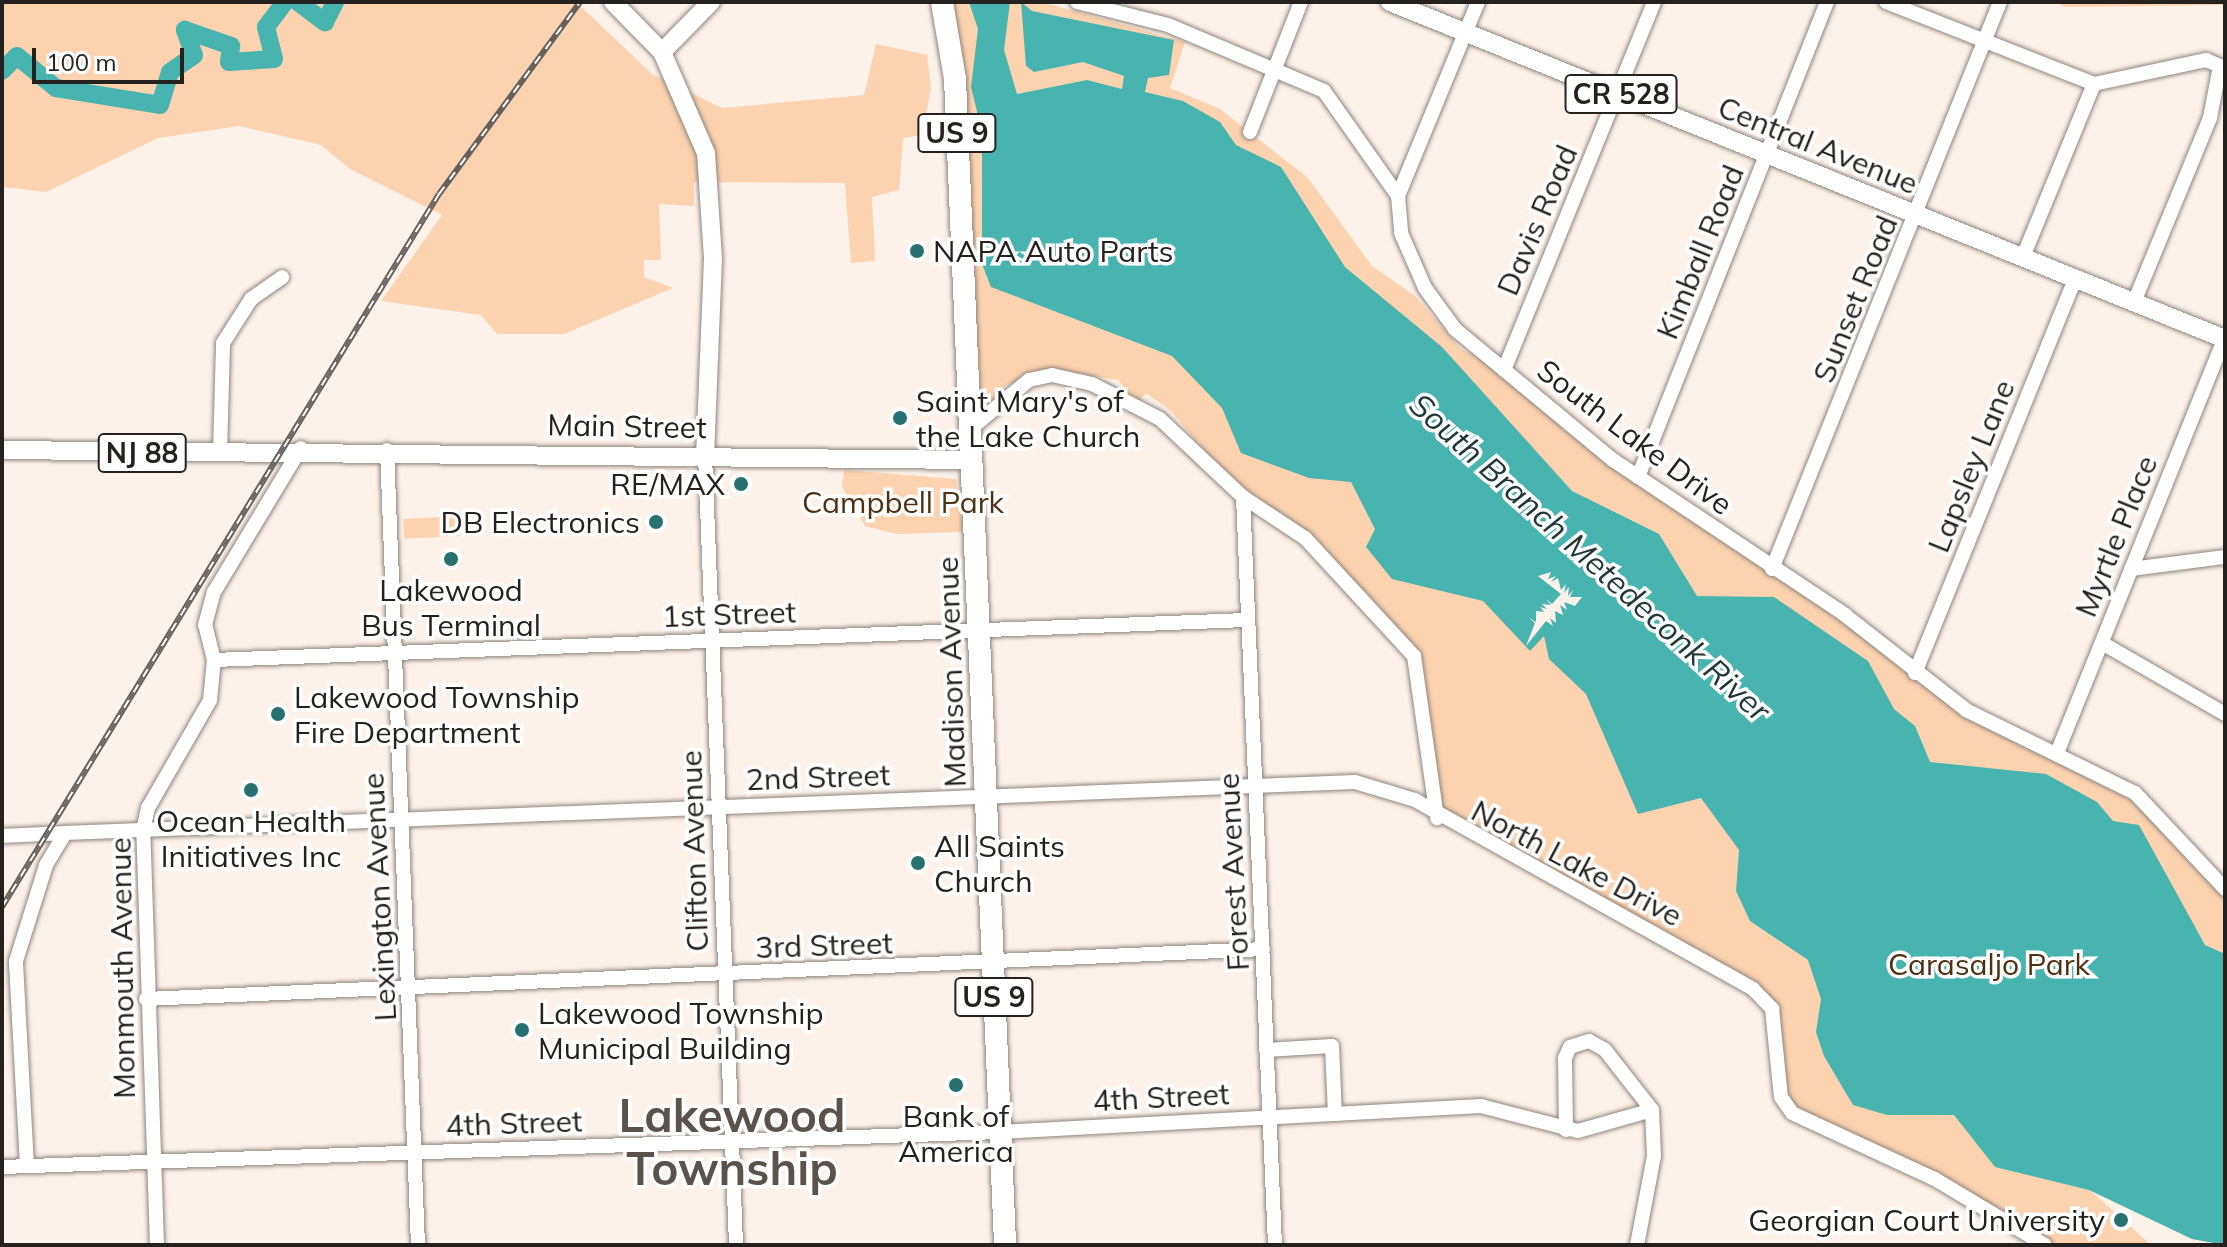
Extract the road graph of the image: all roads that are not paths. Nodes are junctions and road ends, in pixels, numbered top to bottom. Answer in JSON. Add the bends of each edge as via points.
{"nodes":[{"id":1,"x":613,"y":2,"type":"edge"},
{"id":2,"x":711,"y":2,"type":"edge"},
{"id":3,"x":942,"y":2,"type":"edge"},
{"id":4,"x":1077,"y":2,"type":"edge"},
{"id":5,"x":1301,"y":2,"type":"edge"},
{"id":6,"x":1390,"y":2,"type":"edge"},
{"id":7,"x":1478,"y":2,"type":"edge"},
{"id":8,"x":1654,"y":2,"type":"edge"},
{"id":9,"x":1827,"y":2,"type":"edge"},
{"id":10,"x":1886,"y":2,"type":"edge"},
{"id":11,"x":2000,"y":2,"type":"edge"},
{"id":12,"x":1465,"y":32,"type":"junction"},
{"id":13,"x":1983,"y":42,"type":"junction"},
{"id":14,"x":662,"y":52,"type":"junction"},
{"id":15,"x":1275,"y":69,"type":"junction"},
{"id":16,"x":2094,"y":84,"type":"junction"},
{"id":17,"x":1619,"y":93,"type":"junction"},
{"id":18,"x":2220,"y":103,"type":"edge"},
{"id":19,"x":1250,"y":132,"type":"dead end"},
{"id":20,"x":1768,"y":154,"type":"junction"},
{"id":21,"x":1398,"y":196,"type":"junction"},
{"id":22,"x":1917,"y":216,"type":"junction"},
{"id":23,"x":2023,"y":257,"type":"junction"},
{"id":24,"x":282,"y":277,"type":"dead end"},
{"id":25,"x":2075,"y":278,"type":"junction"},
{"id":26,"x":2134,"y":302,"type":"junction"},
{"id":27,"x":2224,"y":339,"type":"edge"},
{"id":28,"x":1504,"y":370,"type":"junction"},
{"id":29,"x":970,"y":429,"type":"junction"},
{"id":30,"x":301,"y":448,"type":"junction"},
{"id":31,"x":2,"y":450,"type":"edge"},
{"id":32,"x":387,"y":450,"type":"junction"},
{"id":33,"x":220,"y":453,"type":"junction"},
{"id":34,"x":705,"y":455,"type":"junction"},
{"id":35,"x":972,"y":460,"type":"junction"},
{"id":36,"x":1638,"y":477,"type":"junction"},
{"id":37,"x":1243,"y":497,"type":"junction"},
{"id":38,"x":2225,"y":557,"type":"edge"},
{"id":39,"x":1772,"y":569,"type":"junction"},
{"id":40,"x":2131,"y":569,"type":"junction"},
{"id":41,"x":1247,"y":620,"type":"junction"},
{"id":42,"x":980,"y":631,"type":"junction"},
{"id":43,"x":711,"y":641,"type":"junction"},
{"id":44,"x":2102,"y":643,"type":"junction"},
{"id":45,"x":395,"y":654,"type":"junction"},
{"id":46,"x":214,"y":660,"type":"junction"},
{"id":47,"x":1915,"y":673,"type":"junction"},
{"id":48,"x":2225,"y":714,"type":"edge"},
{"id":49,"x":2057,"y":753,"type":"junction"},
{"id":50,"x":1255,"y":787,"type":"junction"},
{"id":51,"x":986,"y":798,"type":"junction"},
{"id":52,"x":718,"y":807,"type":"junction"},
{"id":53,"x":1437,"y":818,"type":"junction"},
{"id":54,"x":401,"y":821,"type":"junction"},
{"id":55,"x":143,"y":831,"type":"junction"},
{"id":56,"x":65,"y":833,"type":"junction"},
{"id":57,"x":2,"y":836,"type":"edge"},
{"id":58,"x":2225,"y":889,"type":"edge"},
{"id":59,"x":1263,"y":949,"type":"junction"},
{"id":60,"x":993,"y":965,"type":"junction"},
{"id":61,"x":726,"y":974,"type":"junction"},
{"id":62,"x":409,"y":987,"type":"junction"},
{"id":63,"x":146,"y":999,"type":"junction"},
{"id":64,"x":1266,"y":1050,"type":"junction"},
{"id":65,"x":1652,"y":1110,"type":"junction"},
{"id":66,"x":1335,"y":1114,"type":"junction"},
{"id":67,"x":1269,"y":1118,"type":"junction"},
{"id":68,"x":1566,"y":1130,"type":"junction"},
{"id":69,"x":1000,"y":1132,"type":"junction"},
{"id":70,"x":733,"y":1142,"type":"junction"},
{"id":71,"x":416,"y":1152,"type":"junction"},
{"id":72,"x":154,"y":1160,"type":"junction"},
{"id":73,"x":27,"y":1166,"type":"junction"},
{"id":74,"x":2,"y":1167,"type":"edge"},
{"id":75,"x":157,"y":1245,"type":"edge"},
{"id":76,"x":418,"y":1245,"type":"edge"},
{"id":77,"x":736,"y":1245,"type":"edge"},
{"id":78,"x":1005,"y":1245,"type":"edge"},
{"id":79,"x":1275,"y":1245,"type":"edge"},
{"id":80,"x":1637,"y":1245,"type":"edge"},
{"id":81,"x":2045,"y":1245,"type":"edge"}],
"edges":[{"from":1,"to":14,"type":"main road"},
{"from":2,"to":14,"type":"main road"},
{"from":3,"to":29,"type":"highway","name":"Madison Avenue","number":"US 9","via":[[955,79]]},
{"from":4,"to":15,"type":"street","name":"South Lake Drive","via":[[1168,25]]},
{"from":5,"to":15,"type":"street"},
{"from":6,"to":12,"type":"main road","name":"Central Avenue","number":"CR 528"},
{"from":7,"to":12,"type":"street"},
{"from":8,"to":17,"type":"street","name":"Davis Road"},
{"from":9,"to":20,"type":"street","name":"Kimball Road"},
{"from":10,"to":13,"type":"street"},
{"from":11,"to":13,"type":"street","name":"Sunset Road"},
{"from":12,"to":17,"type":"main road","name":"Central Avenue","number":"CR 528"},
{"from":12,"to":21,"type":"street"},
{"from":13,"to":16,"type":"street"},
{"from":13,"to":22,"type":"street","name":"Sunset Road"},
{"from":14,"to":34,"type":"main road","via":[[692,111],[711,180]]},
{"from":15,"to":19,"type":"street"},
{"from":15,"to":21,"type":"street","name":"South Lake Drive","via":[[1324,91],[1343,109]]},
{"from":16,"to":18,"type":"street","via":[[2213,60],[2224,74]]},
{"from":16,"to":23,"type":"street"},
{"from":17,"to":20,"type":"main road","name":"Central Avenue","number":"CR 528"},
{"from":17,"to":28,"type":"street","name":"Davis Road"},
{"from":18,"to":26,"type":"street"},
{"from":20,"to":22,"type":"main road","name":"Central Avenue","number":"CR 528"},
{"from":20,"to":36,"type":"street","name":"Kimball Road"},
{"from":21,"to":28,"type":"street","name":"South Lake Drive","via":[[1401,233],[1436,307]]},
{"from":22,"to":23,"type":"main road","name":"Central Avenue","number":"CR 528"},
{"from":22,"to":39,"type":"street","name":"Sunset Road"},
{"from":23,"to":25,"type":"main road","name":"Central Avenue","number":"CR 528"},
{"from":24,"to":33,"type":"street","via":[[251,299],[223,343]]},
{"from":25,"to":26,"type":"main road","name":"Central Avenue","number":"CR 528"},
{"from":25,"to":47,"type":"street","name":"Lapsley Lane"},
{"from":26,"to":27,"type":"main road","name":"Central Avenue","number":"CR 528"},
{"from":27,"to":40,"type":"street","name":"Myrtle Place"},
{"from":28,"to":36,"type":"street","name":"South Lake Drive"},
{"from":29,"to":35,"type":"highway","name":"Madison Avenue","number":"US 9"},
{"from":29,"to":37,"type":"street","name":"North Lake Drive","via":[[1017,386],[1039,376],[1070,378],[1160,419]]},
{"from":30,"to":32,"type":"main road","name":"Main Street","number":"NJ 88"},
{"from":30,"to":33,"type":"main road","name":"Main Street","number":"NJ 88"},
{"from":30,"to":46,"type":"street","name":"Monmouth Avenue","via":[[214,592],[205,625]]},
{"from":31,"to":33,"type":"main road","number":"NJ 88"},
{"from":32,"to":34,"type":"main road","name":"Main Street","number":"NJ 88"},
{"from":32,"to":45,"type":"street","name":"Lexington Avenue"},
{"from":34,"to":35,"type":"main road","name":"Main Street","number":"NJ 88"},
{"from":34,"to":43,"type":"street","name":"Clifton Avenue"},
{"from":35,"to":42,"type":"highway","name":"Madison Avenue","number":"US 9"},
{"from":36,"to":39,"type":"street","name":"South Lake Drive"},
{"from":37,"to":41,"type":"street","name":"Forest Avenue"},
{"from":37,"to":53,"type":"street","name":"North Lake Drive","via":[[1305,538],[1405,642],[1423,702]]},
{"from":38,"to":40,"type":"street"},
{"from":39,"to":47,"type":"street","name":"South Lake Drive","via":[[1845,615]]},
{"from":40,"to":44,"type":"street","name":"Myrtle Place"},
{"from":41,"to":42,"type":"street","name":"1st Street"},
{"from":41,"to":50,"type":"street","name":"Forest Avenue"},
{"from":42,"to":43,"type":"street","name":"1st Street"},
{"from":42,"to":51,"type":"highway","name":"Madison Avenue","number":"US 9"},
{"from":43,"to":45,"type":"street","name":"1st Street"},
{"from":43,"to":52,"type":"street","name":"Clifton Avenue"},
{"from":44,"to":48,"type":"street"},
{"from":44,"to":49,"type":"street","name":"Myrtle Place"},
{"from":45,"to":46,"type":"street","name":"1st Street"},
{"from":45,"to":54,"type":"street","name":"Lexington Avenue"},
{"from":46,"to":55,"type":"street","name":"Monmouth Avenue","via":[[203,716],[148,808]]},
{"from":47,"to":49,"type":"street","name":"South Lake Drive","via":[[1966,710]]},
{"from":49,"to":58,"type":"street","name":"South Lake Drive","via":[[2135,793]]},
{"from":50,"to":51,"type":"street","name":"2nd Street"},
{"from":50,"to":53,"type":"street","name":"2nd Street","via":[[1380,785]]},
{"from":50,"to":59,"type":"street","name":"Forest Avenue"},
{"from":51,"to":52,"type":"street","name":"2nd Street"},
{"from":51,"to":60,"type":"highway","name":"Madison Avenue","number":"US 9"},
{"from":52,"to":54,"type":"street","name":"2nd Street"},
{"from":52,"to":61,"type":"street","name":"Clifton Avenue"},
{"from":53,"to":81,"type":"street","name":"North Lake Drive","via":[[1764,997],[1776,1022],[1781,1097],[1792,1113],[1935,1179]]},
{"from":54,"to":55,"type":"street","name":"2nd Street"},
{"from":54,"to":62,"type":"street","name":"Lexington Avenue"},
{"from":55,"to":56,"type":"street","name":"2nd Street"},
{"from":55,"to":63,"type":"street","name":"Monmouth Avenue"},
{"from":56,"to":57,"type":"street"},
{"from":56,"to":73,"type":"street","via":[[46,865],[16,961]]},
{"from":59,"to":60,"type":"street","name":"3rd Street"},
{"from":59,"to":64,"type":"street","name":"Forest Avenue"},
{"from":60,"to":61,"type":"street","name":"3rd Street"},
{"from":60,"to":69,"type":"highway","name":"Madison Avenue","number":"US 9"},
{"from":61,"to":62,"type":"street","name":"3rd Street"},
{"from":61,"to":70,"type":"street","name":"Clifton Avenue"},
{"from":62,"to":63,"type":"street","name":"3rd Street"},
{"from":62,"to":71,"type":"street","name":"Lexington Avenue"},
{"from":63,"to":72,"type":"street","name":"Monmouth Avenue"},
{"from":64,"to":66,"type":"street","via":[[1332,1046]]},
{"from":64,"to":67,"type":"street","name":"Forest Avenue"},
{"from":65,"to":68,"type":"street","via":[[1594,1129]]},
{"from":65,"to":68,"type":"street","via":[[1605,1050],[1579,1041],[1565,1058]]},
{"from":65,"to":80,"type":"street","via":[[1654,1156]]},
{"from":66,"to":67,"type":"street","name":"4th Street"},
{"from":66,"to":68,"type":"street","name":"4th Street","via":[[1509,1111]]},
{"from":67,"to":69,"type":"street","name":"4th Street"},
{"from":67,"to":79,"type":"street","name":"Forest Avenue"},
{"from":69,"to":70,"type":"street","name":"4th Street"},
{"from":69,"to":78,"type":"highway","name":"Madison Avenue","number":"US 9"},
{"from":70,"to":71,"type":"street","name":"4th Street"},
{"from":70,"to":77,"type":"street","name":"Clifton Avenue"},
{"from":71,"to":72,"type":"street","name":"4th Street"},
{"from":71,"to":76,"type":"street","name":"Lexington Avenue"},
{"from":72,"to":73,"type":"street","name":"4th Street"},
{"from":72,"to":75,"type":"street","name":"Monmouth Avenue"},
{"from":73,"to":74,"type":"street","name":"4th Street"}]}
